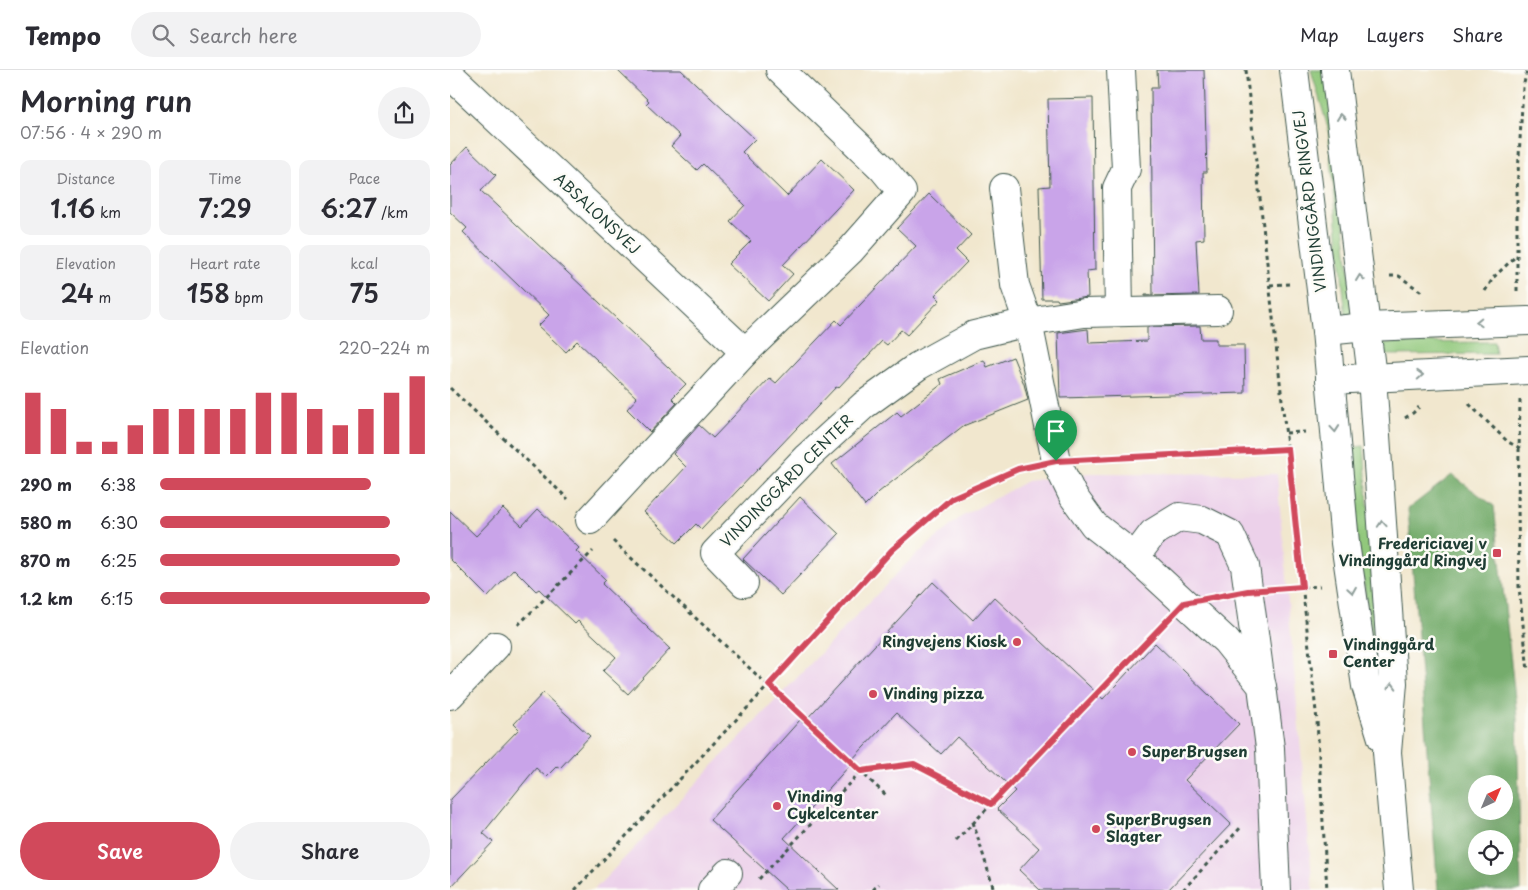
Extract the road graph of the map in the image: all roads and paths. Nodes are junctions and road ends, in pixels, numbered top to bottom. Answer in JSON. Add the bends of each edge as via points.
{"nodes":[{"id":1,"x":780,"y":70,"type":"edge"},
{"id":2,"x":1121,"y":70,"type":"edge"},
{"id":3,"x":1246,"y":70,"type":"edge"},
{"id":4,"x":1294,"y":70,"type":"edge"},
{"id":5,"x":1336,"y":70,"type":"edge"},
{"id":6,"x":450,"y":75,"type":"edge"},
{"id":7,"x":1004,"y":188,"type":"dead end"},
{"id":8,"x":1517,"y":254,"type":"dead end"},
{"id":9,"x":1482,"y":297,"type":"dead end"},
{"id":10,"x":1218,"y":310,"type":"dead end"},
{"id":11,"x":1119,"y":312,"type":"junction"},
{"id":12,"x":1528,"y":320,"type":"edge"},
{"id":13,"x":1028,"y":322,"type":"junction"},
{"id":14,"x":1366,"y":327,"type":"junction"},
{"id":15,"x":1326,"y":331,"type":"junction"},
{"id":16,"x":745,"y":352,"type":"junction"},
{"id":17,"x":1528,"y":370,"type":"edge"},
{"id":18,"x":1372,"y":377,"type":"junction"},
{"id":19,"x":1330,"y":380,"type":"junction"},
{"id":20,"x":1468,"y":403,"type":"dead end"},
{"id":21,"x":1520,"y":448,"type":"dead end"},
{"id":22,"x":1288,"y":449,"type":"junction"},
{"id":23,"x":1056,"y":461,"type":"junction"},
{"id":24,"x":590,"y":520,"type":"dead end"},
{"id":25,"x":594,"y":550,"type":"dead end"},
{"id":26,"x":1135,"y":557,"type":"junction"},
{"id":27,"x":744,"y":583,"type":"dead end"},
{"id":28,"x":1323,"y":586,"type":"dead end"},
{"id":29,"x":1302,"y":587,"type":"junction"},
{"id":30,"x":1248,"y":591,"type":"junction"},
{"id":31,"x":1184,"y":603,"type":"junction"},
{"id":32,"x":496,"y":646,"type":"joint"},
{"id":33,"x":769,"y":685,"type":"junction"},
{"id":34,"x":1262,"y":686,"type":"junction"},
{"id":35,"x":450,"y":695,"type":"edge"},
{"id":36,"x":1387,"y":752,"type":"junction"},
{"id":37,"x":861,"y":771,"type":"junction"},
{"id":38,"x":1272,"y":794,"type":"junction"},
{"id":39,"x":888,"y":797,"type":"dead end"},
{"id":40,"x":991,"y":804,"type":"junction"},
{"id":41,"x":973,"y":822,"type":"junction"},
{"id":42,"x":956,"y":841,"type":"dead end"},
{"id":43,"x":755,"y":883,"type":"dead end"},
{"id":44,"x":879,"y":884,"type":"dead end"},
{"id":45,"x":575,"y":890,"type":"edge"},
{"id":46,"x":873,"y":890,"type":"edge"},
{"id":47,"x":994,"y":890,"type":"edge"},
{"id":48,"x":1183,"y":890,"type":"edge"},
{"id":49,"x":1276,"y":890,"type":"edge"},
{"id":50,"x":1327,"y":890,"type":"edge"},
{"id":51,"x":1399,"y":890,"type":"edge"}],
"edges":[{"from":1,"to":16,"type":"street","via":[[883,169],[902,192],[850,251]]},
{"from":2,"to":11,"type":"street","via":[[1126,169],[1117,188]]},
{"from":3,"to":22,"type":"path"},
{"from":4,"to":15,"type":"street","name":"VINDINGGÅRD RINGVEJ"},
{"from":14,"to":5,"type":"street","name":"VINDINGGÅRD RINGVEJ","one_way":true},
{"from":6,"to":16,"type":"street","name":"ABSALONSVEJ"},
{"from":7,"to":13,"type":"street","via":[[1015,285]]},
{"from":8,"to":9,"type":"path","via":[[1494,277]]},
{"from":10,"to":11,"type":"street","name":"VINDINGGÅRD CENTER"},
{"from":11,"to":13,"type":"street","name":"VINDINGGÅRD CENTER","via":[[1084,313]]},
{"from":12,"to":14,"type":"street","one_way":true},
{"from":13,"to":23,"type":"street"},
{"from":13,"to":27,"type":"street","name":"VINDINGGÅRD CENTER","via":[[974,335],[918,366],[864,405],[807,457],[715,553]]},
{"from":14,"to":15,"type":"street"},
{"from":14,"to":18,"type":"street","name":"VINDINGGÅRD RINGVEJ"},
{"from":15,"to":19,"type":"street","name":"VINDINGGÅRD RINGVEJ"},
{"from":16,"to":24,"type":"street"},
{"from":18,"to":17,"type":"street","one_way":true},
{"from":18,"to":19,"type":"street"},
{"from":36,"to":18,"type":"street","name":"VINDINGGÅRD RINGVEJ","one_way":true,"via":[[1393,682]]},
{"from":19,"to":36,"type":"street","name":"VINDINGGÅRD RINGVEJ","one_way":true,"via":[[1345,543],[1366,686]]},
{"from":20,"to":21,"type":"path","via":[[1508,442]]},
{"from":22,"to":23,"type":"path"},
{"from":22,"to":29,"type":"path"},
{"from":23,"to":26,"type":"street","via":[[1073,496],[1094,525]]},
{"from":23,"to":33,"type":"path","via":[[1018,469],[952,498],[892,550]]},
{"from":25,"to":32,"type":"path"},
{"from":26,"to":30,"type":"street","via":[[1153,533],[1179,517],[1202,520],[1230,534],[1245,566]]},
{"from":26,"to":31,"type":"street"},
{"from":28,"to":29,"type":"path"},
{"from":29,"to":30,"type":"path"},
{"from":29,"to":50,"type":"path","via":[[1317,720]]},
{"from":30,"to":34,"type":"street"},
{"from":31,"to":34,"type":"street","via":[[1226,641]]},
{"from":31,"to":40,"type":"path"},
{"from":32,"to":35,"type":"street"},
{"from":33,"to":37,"type":"path"},
{"from":33,"to":45,"type":"path"},
{"from":34,"to":38,"type":"street"},
{"from":36,"to":51,"type":"street","name":"VINDINGGÅRD RINGVEJ"},
{"from":37,"to":39,"type":"path"},
{"from":37,"to":40,"type":"path","via":[[914,764]]},
{"from":37,"to":43,"type":"path"},
{"from":38,"to":48,"type":"path"},
{"from":38,"to":49,"type":"street"},
{"from":40,"to":41,"type":"path"},
{"from":41,"to":42,"type":"path"},
{"from":41,"to":47,"type":"path"},
{"from":44,"to":46,"type":"path"}]}
